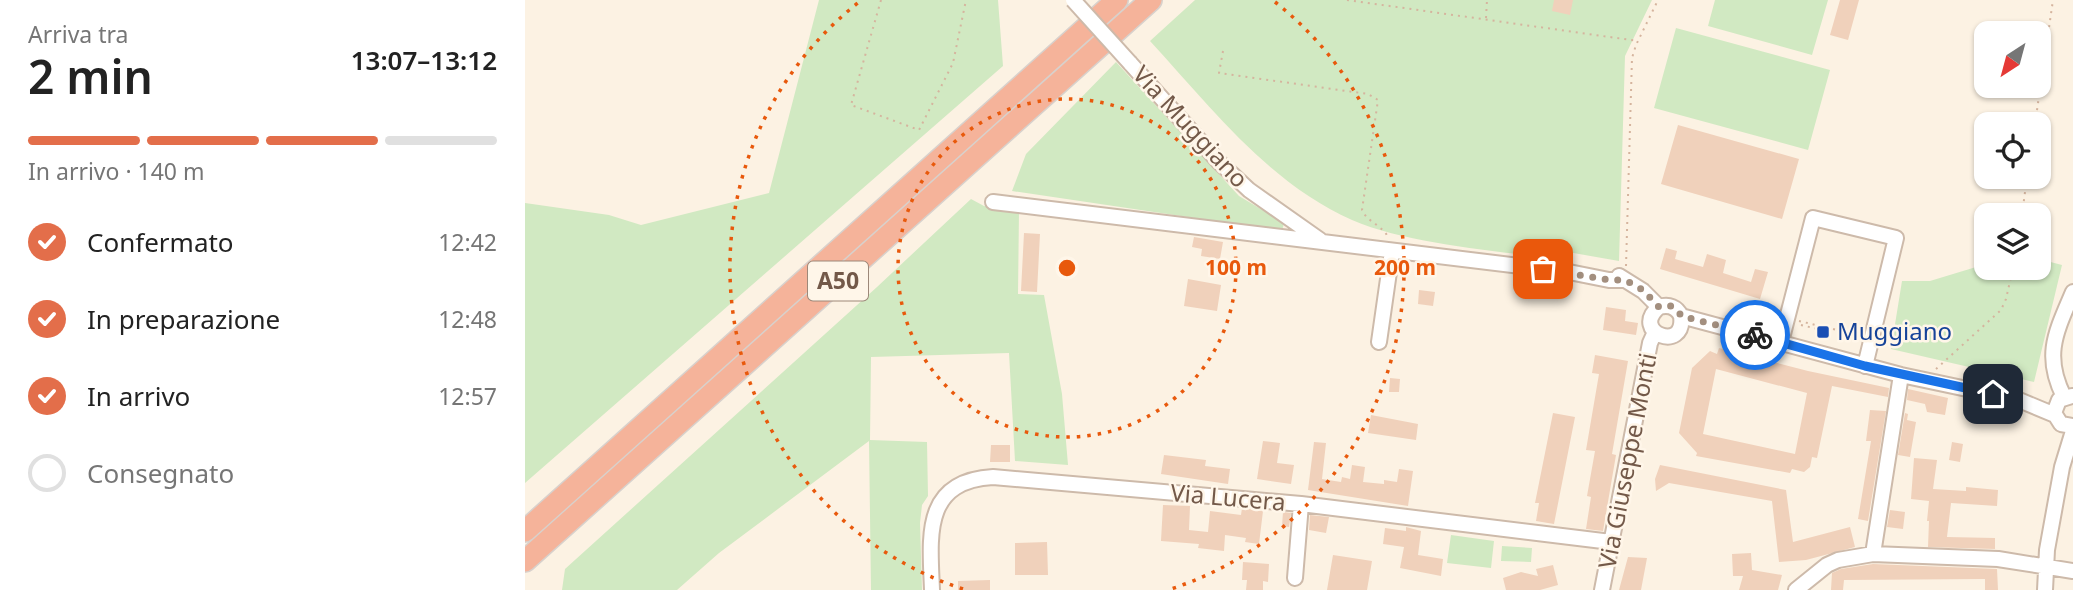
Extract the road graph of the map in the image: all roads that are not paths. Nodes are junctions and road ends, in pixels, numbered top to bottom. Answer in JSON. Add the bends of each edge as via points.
{"nodes":[{"id":1,"x":1073,"y":0,"type":"edge"},
{"id":2,"x":1117,"y":0,"type":"edge"},
{"id":3,"x":1151,"y":0,"type":"edge"},
{"id":4,"x":993,"y":202,"type":"dead end"},
{"id":5,"x":1321,"y":241,"type":"junction"},
{"id":6,"x":1392,"y":251,"type":"junction"},
{"id":7,"x":2073,"y":292,"type":"edge"},
{"id":8,"x":1659,"y":307,"type":"junction"},
{"id":9,"x":1681,"y":316,"type":"junction"},
{"id":10,"x":1655,"y":332,"type":"junction"},
{"id":11,"x":1379,"y":342,"type":"dead end"},
{"id":12,"x":1781,"y":342,"type":"junction"},
{"id":13,"x":1865,"y":366,"type":"junction"},
{"id":14,"x":1901,"y":374,"type":"junction"},
{"id":15,"x":2065,"y":413,"type":"edge"},
{"id":16,"x":1301,"y":504,"type":"junction"},
{"id":17,"x":525,"y":531,"type":"edge"},
{"id":18,"x":1611,"y":542,"type":"junction"},
{"id":19,"x":1873,"y":554,"type":"junction"},
{"id":20,"x":525,"y":561,"type":"edge"},
{"id":21,"x":2046,"y":565,"type":"junction"},
{"id":22,"x":2073,"y":571,"type":"edge"},
{"id":23,"x":1295,"y":578,"type":"dead end"},
{"id":24,"x":932,"y":590,"type":"edge"},
{"id":25,"x":1602,"y":590,"type":"edge"},
{"id":26,"x":1796,"y":590,"type":"edge"},
{"id":27,"x":2045,"y":590,"type":"edge"}],
"edges":[{"from":1,"to":5,"type":"street","name":"Via Muggiano","bridge":true,"via":[[1219,162],[1248,190]]},
{"from":2,"to":17,"type":"highway","number":"A50"},
{"from":3,"to":20,"type":"highway","number":"A50"},
{"from":4,"to":5,"type":"street"},
{"from":5,"to":6,"type":"street","name":"Via Muggiano"},
{"from":6,"to":8,"type":"street","name":"Via Muggiano","via":[[1569,272],[1609,272],[1643,290]]},
{"from":6,"to":11,"type":"street"},
{"from":7,"to":15,"type":"street","via":[[2052,360]]},
{"from":8,"to":9,"type":"street","name":"Via Muggiano","via":[[1672,306]]},
{"from":8,"to":10,"type":"street","via":[[1650,319]]},
{"from":9,"to":10,"type":"street","via":[[1674,335]]},
{"from":9,"to":12,"type":"street","name":"Via Muggiano"},
{"from":10,"to":18,"type":"street","name":"Via Giuseppe Monti"},
{"from":12,"to":13,"type":"street","name":"Via Muggiano"},
{"from":12,"to":13,"type":"street","via":[[1813,218],[1896,238]]},
{"from":13,"to":14,"type":"street","name":"Via Muggiano"},
{"from":14,"to":15,"type":"street","name":"Via Muggiano"},
{"from":14,"to":19,"type":"street"},
{"from":15,"to":21,"type":"street","via":[[2062,467]]},
{"from":16,"to":18,"type":"street","name":"Via Lucera"},
{"from":16,"to":23,"type":"street"},
{"from":16,"to":24,"type":"street","name":"Via Lucera","via":[[977,478],[955,486],[939,504],[931,546]]},
{"from":18,"to":25,"type":"street","name":"Via Giuseppe Monti"},
{"from":19,"to":21,"type":"street"},
{"from":19,"to":26,"type":"street","via":[[1827,565]]},
{"from":21,"to":22,"type":"street"},
{"from":21,"to":27,"type":"street"}]}
